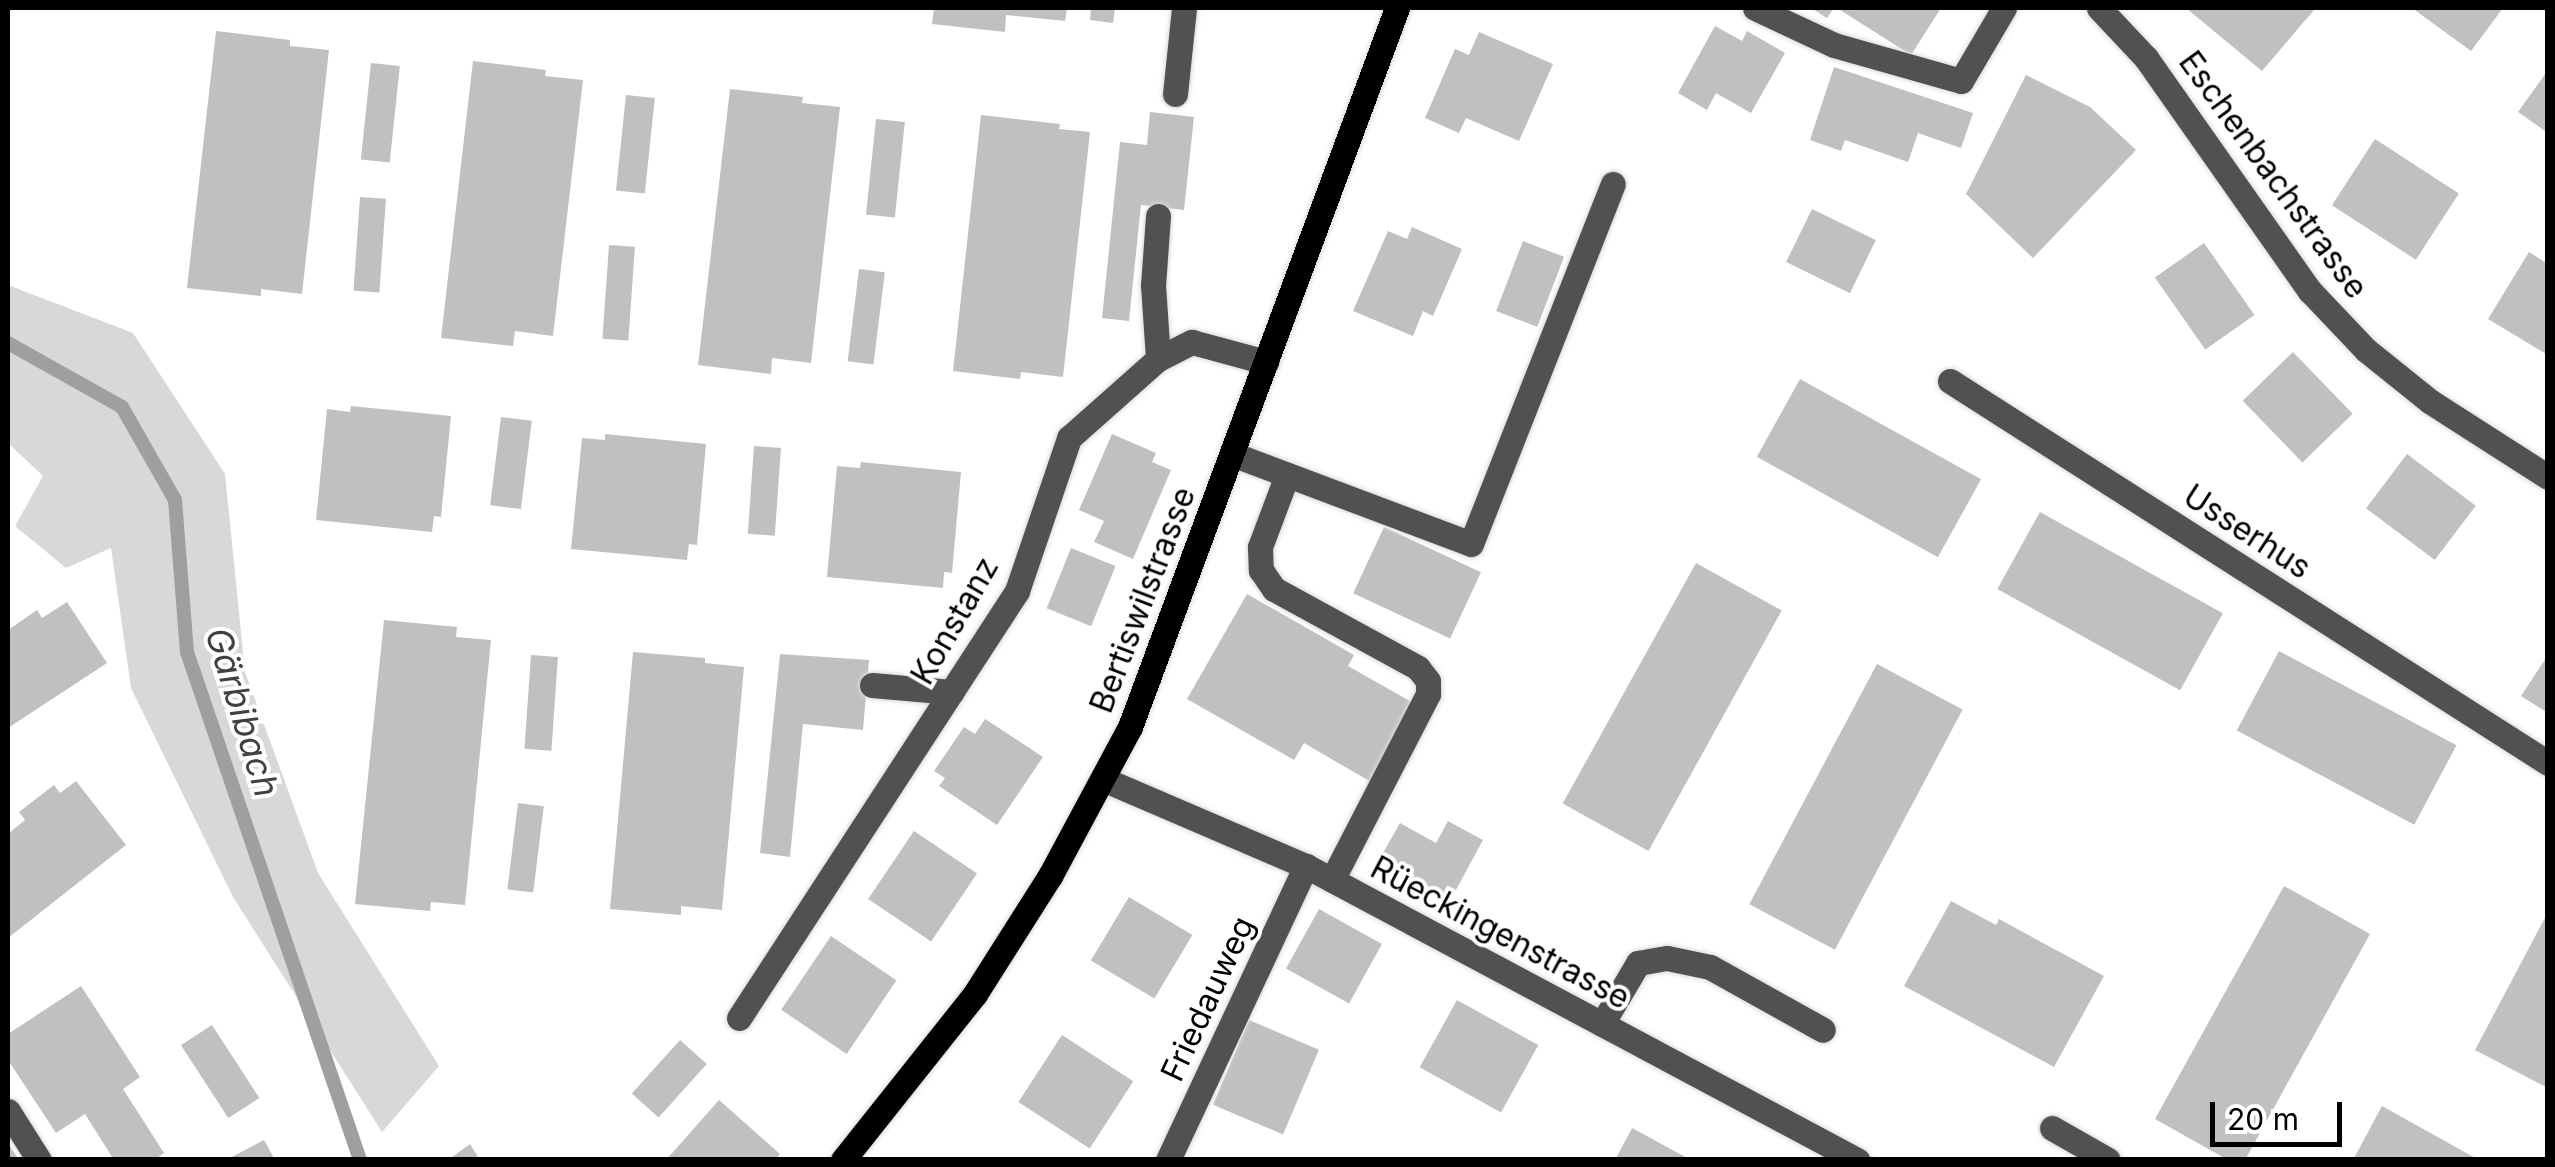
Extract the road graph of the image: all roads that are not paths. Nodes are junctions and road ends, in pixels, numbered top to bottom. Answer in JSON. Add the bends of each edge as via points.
{"nodes":[{"id":1,"x":1184,"y":8,"type":"edge"},
{"id":2,"x":1396,"y":8,"type":"edge"},
{"id":3,"x":1755,"y":8,"type":"edge"},
{"id":4,"x":2004,"y":8,"type":"edge"},
{"id":5,"x":2099,"y":8,"type":"edge"},
{"id":6,"x":1175,"y":94,"type":"dead end"},
{"id":7,"x":1613,"y":184,"type":"dead end"},
{"id":8,"x":1158,"y":216,"type":"dead end"},
{"id":9,"x":1158,"y":359,"type":"junction"},
{"id":10,"x":1266,"y":362,"type":"junction"},
{"id":11,"x":1950,"y":380,"type":"dead end"},
{"id":12,"x":1232,"y":454,"type":"junction"},
{"id":13,"x":1287,"y":475,"type":"junction"},
{"id":14,"x":2548,"y":477,"type":"edge"},
{"id":15,"x":872,"y":684,"type":"dead end"},
{"id":16,"x":952,"y":692,"type":"junction"},
{"id":17,"x":2548,"y":764,"type":"edge"},
{"id":18,"x":1104,"y":780,"type":"junction"},
{"id":19,"x":1306,"y":866,"type":"junction"},
{"id":20,"x":1332,"y":880,"type":"junction"},
{"id":21,"x":738,"y":1018,"type":"dead end"},
{"id":22,"x":1602,"y":1024,"type":"junction"},
{"id":23,"x":1823,"y":1030,"type":"dead end"},
{"id":24,"x":8,"y":1111,"type":"edge"},
{"id":25,"x":2052,"y":1128,"type":"dead end"},
{"id":26,"x":1817,"y":1151,"type":"edge"},
{"id":27,"x":40,"y":1160,"type":"edge"},
{"id":28,"x":844,"y":1160,"type":"edge"},
{"id":29,"x":1168,"y":1160,"type":"edge"},
{"id":30,"x":1858,"y":1160,"type":"edge"},
{"id":31,"x":2108,"y":1160,"type":"edge"}],
"edges":[{"from":1,"to":6,"type":"street"},
{"from":2,"to":10,"type":"main road","name":"Bertiswilstrasse"},
{"from":3,"to":4,"type":"street","via":[[1834,44],[1961,81]]},
{"from":5,"to":14,"type":"street","name":"Eschenbachstrasse","via":[[2146,58],[2310,290],[2355,338],[2432,402]]},
{"from":7,"to":13,"type":"street","via":[[1471,544]]},
{"from":8,"to":9,"type":"street"},
{"from":9,"to":10,"type":"street","name":"Konstanz","via":[[1192,342]]},
{"from":9,"to":16,"type":"street","name":"Konstanz","via":[[1069,438],[1017,591]]},
{"from":10,"to":12,"type":"main road","name":"Bertiswilstrasse"},
{"from":11,"to":17,"type":"street","name":"Usserhus"},
{"from":12,"to":13,"type":"street"},
{"from":12,"to":18,"type":"main road","name":"Bertiswilstrasse","via":[[1163,648]]},
{"from":13,"to":20,"type":"street","via":[[1260,546],[1261,570],[1274,589],[1418,668],[1428,682],[1428,694]]},
{"from":15,"to":16,"type":"street"},
{"from":16,"to":21,"type":"street","name":"Konstanz"},
{"from":18,"to":19,"type":"street","name":"Rüeckingenstrasse"},
{"from":18,"to":28,"type":"main road","name":"Bertiswilstrasse","via":[[975,994]]},
{"from":19,"to":20,"type":"street","name":"Rüeckingenstrasse"},
{"from":19,"to":29,"type":"street","name":"Friedauweg"},
{"from":20,"to":22,"type":"street","name":"Rüeckingenstrasse"},
{"from":22,"to":23,"type":"street","via":[[1638,963],[1667,958],[1710,968]]},
{"from":22,"to":26,"type":"street","name":"Rüeckingenstrasse"},
{"from":24,"to":27,"type":"street"},
{"from":25,"to":31,"type":"street"},
{"from":26,"to":30,"type":"street","name":"Rüeckingenstrasse"}]}
